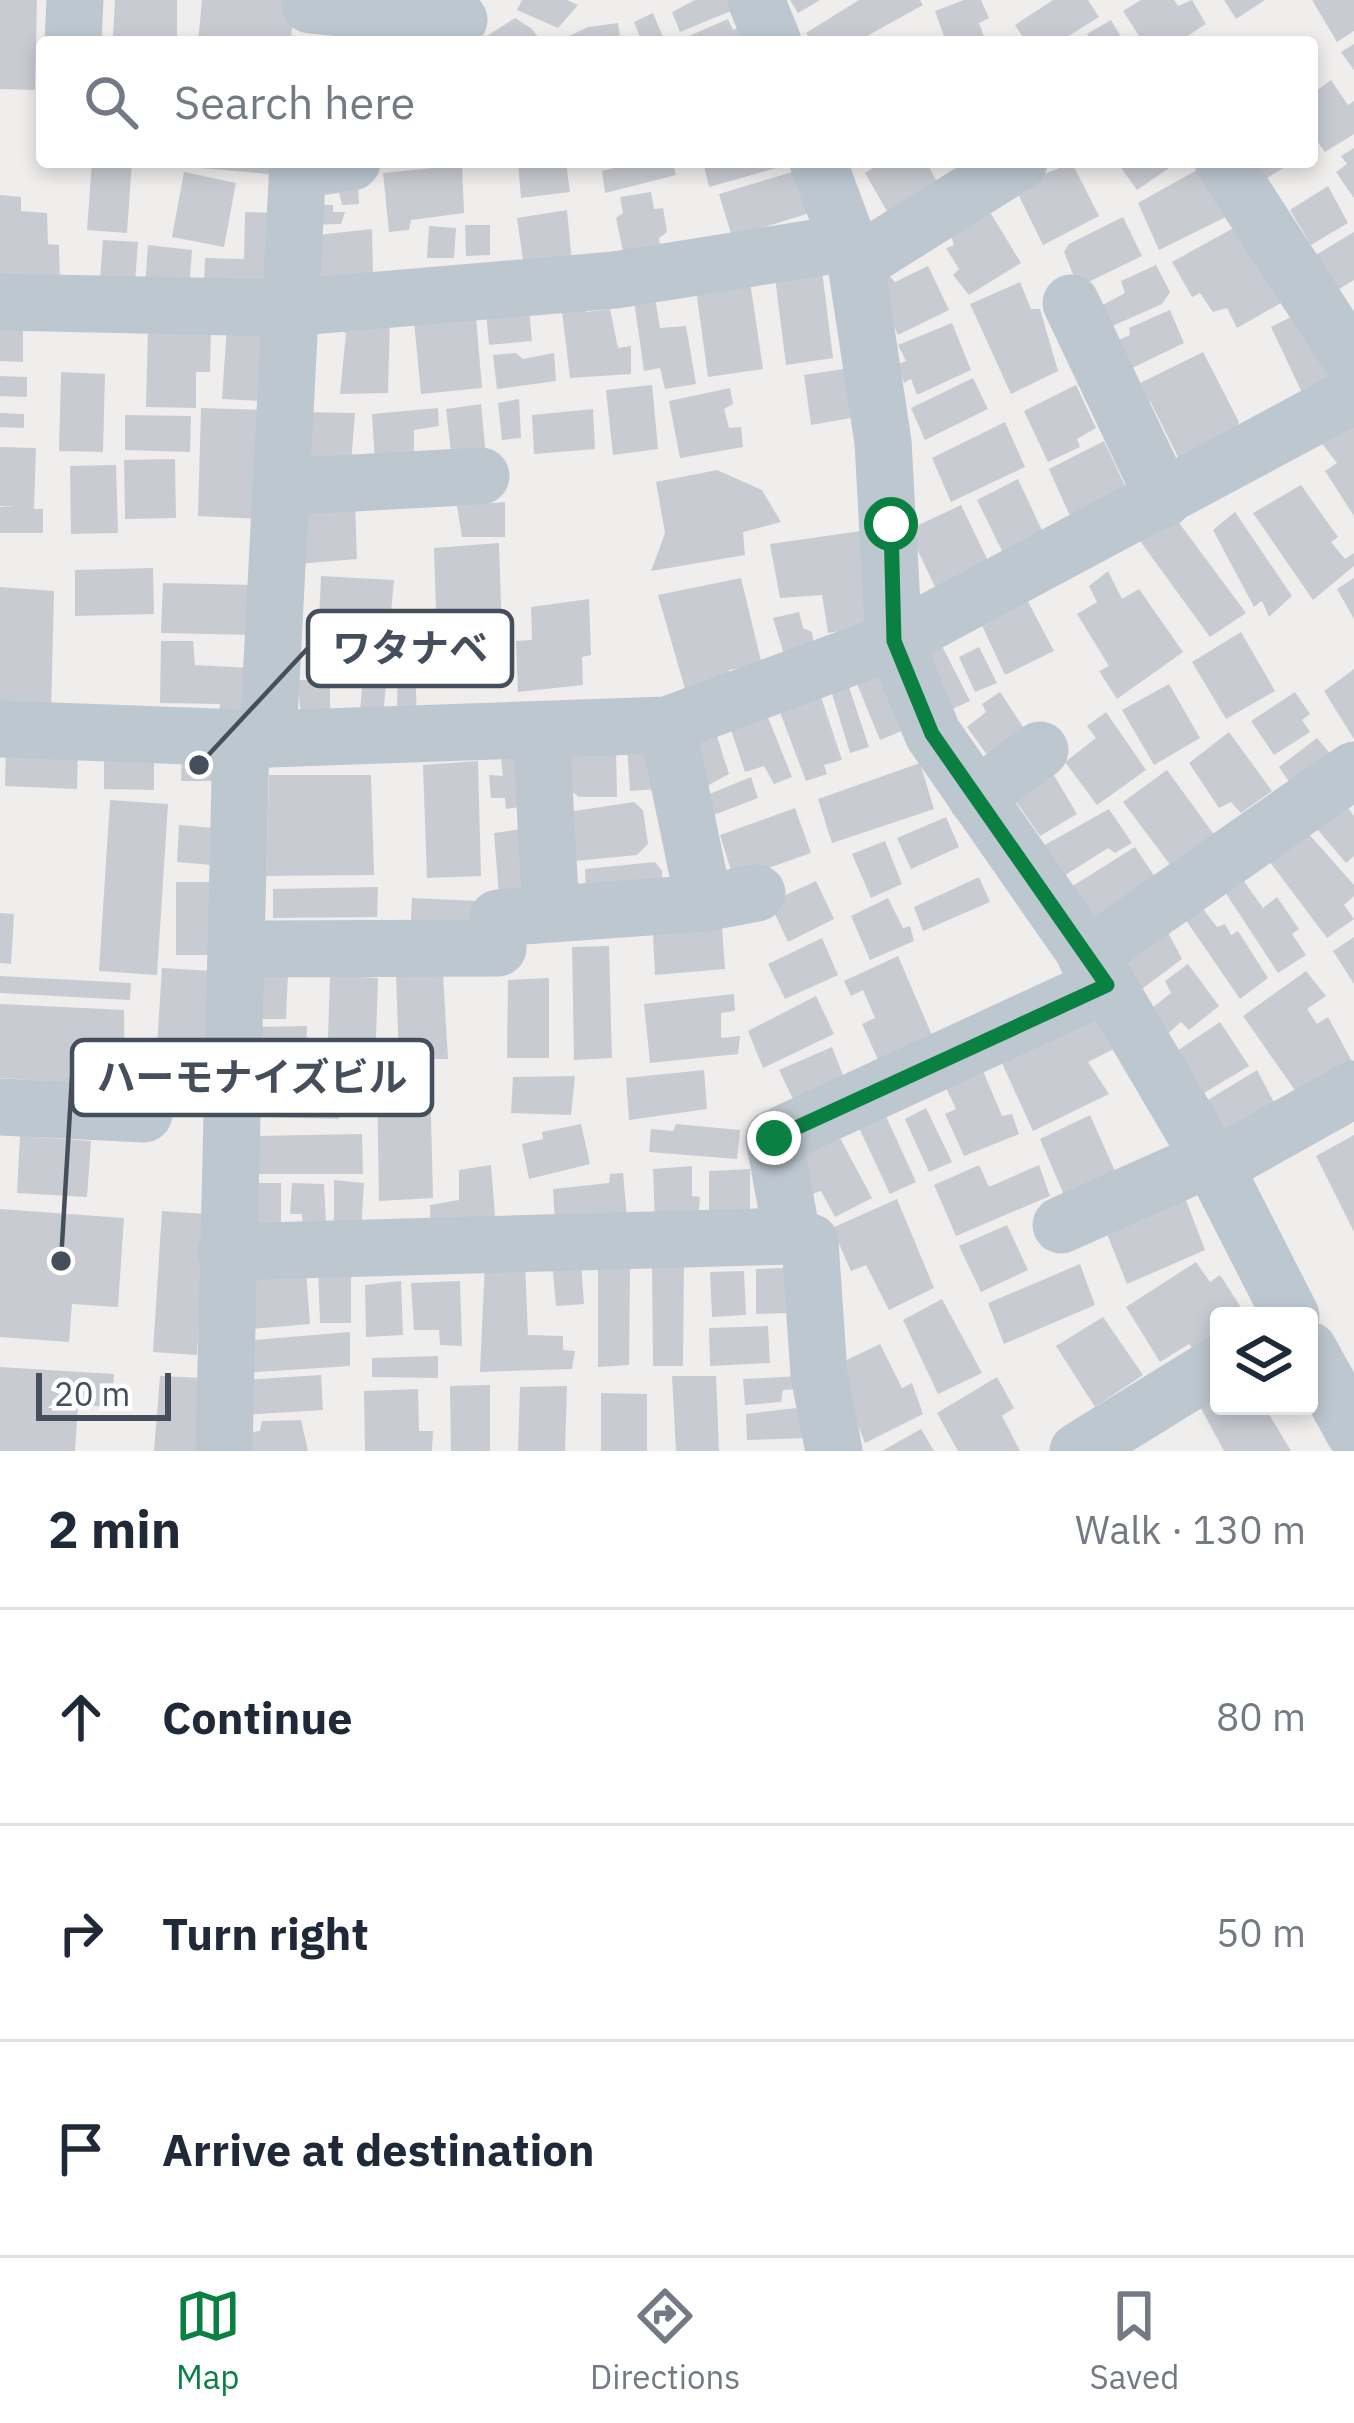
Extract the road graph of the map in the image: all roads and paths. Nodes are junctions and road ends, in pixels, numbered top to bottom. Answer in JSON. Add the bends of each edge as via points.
{"nodes":[{"id":1,"x":75,"y":0,"type":"edge"},
{"id":2,"x":756,"y":0,"type":"edge"},
{"id":3,"x":309,"y":16,"type":"edge"},
{"id":4,"x":459,"y":20,"type":"dead end"},
{"id":5,"x":73,"y":36,"type":"edge"},
{"id":6,"x":771,"y":36,"type":"edge"},
{"id":7,"x":315,"y":168,"type":"edge"},
{"id":8,"x":820,"y":168,"type":"edge"},
{"id":9,"x":1008,"y":168,"type":"edge"},
{"id":10,"x":1227,"y":168,"type":"edge"},
{"id":11,"x":851,"y":253,"type":"junction"},
{"id":12,"x":0,"y":302,"type":"edge"},
{"id":13,"x":1071,"y":303,"type":"dead end"},
{"id":14,"x":286,"y":308,"type":"junction"},
{"id":15,"x":1354,"y":364,"type":"edge"},
{"id":16,"x":1354,"y":395,"type":"edge"},
{"id":17,"x":481,"y":476,"type":"dead end"},
{"id":18,"x":282,"y":488,"type":"junction"},
{"id":19,"x":1164,"y":499,"type":"junction"},
{"id":20,"x":894,"y":641,"type":"junction"},
{"id":21,"x":667,"y":725,"type":"junction"},
{"id":22,"x":0,"y":729,"type":"edge"},
{"id":23,"x":542,"y":731,"type":"junction"},
{"id":24,"x":254,"y":740,"type":"junction"},
{"id":25,"x":1040,"y":750,"type":"dead end"},
{"id":26,"x":1354,"y":770,"type":"edge"},
{"id":27,"x":976,"y":797,"type":"junction"},
{"id":28,"x":551,"y":913,"type":"junction"},
{"id":29,"x":237,"y":949,"type":"junction"},
{"id":30,"x":1096,"y":971,"type":"junction"},
{"id":31,"x":1354,"y":1089,"type":"edge"},
{"id":32,"x":0,"y":1107,"type":"edge"},
{"id":33,"x":144,"y":1114,"type":"dead end"},
{"id":34,"x":1212,"y":1163,"type":"junction"},
{"id":35,"x":1061,"y":1225,"type":"dead end"},
{"id":36,"x":792,"y":1235,"type":"junction"},
{"id":37,"x":226,"y":1252,"type":"junction"},
{"id":38,"x":1286,"y":1307,"type":"edge"},
{"id":39,"x":1318,"y":1366,"type":"edge"},
{"id":40,"x":1210,"y":1370,"type":"edge"},
{"id":41,"x":1354,"y":1432,"type":"edge"},
{"id":42,"x":224,"y":1451,"type":"edge"},
{"id":43,"x":834,"y":1451,"type":"edge"},
{"id":44,"x":1078,"y":1451,"type":"edge"}],
"edges":[{"from":1,"to":5,"type":"street"},
{"from":2,"to":6,"type":"street"},
{"from":3,"to":4,"type":"street"},
{"from":7,"to":14,"type":"street"},
{"from":8,"to":11,"type":"street"},
{"from":9,"to":11,"type":"street"},
{"from":10,"to":15,"type":"street"},
{"from":11,"to":14,"type":"street"},
{"from":11,"to":20,"type":"street","via":[[884,442]]},
{"from":12,"to":14,"type":"street"},
{"from":13,"to":19,"type":"street"},
{"from":14,"to":18,"type":"street"},
{"from":16,"to":19,"type":"street"},
{"from":17,"to":18,"type":"street"},
{"from":18,"to":24,"type":"street"},
{"from":19,"to":20,"type":"street"},
{"from":20,"to":21,"type":"street"},
{"from":20,"to":27,"type":"street","via":[[932,734]]},
{"from":21,"to":23,"type":"street"},
{"from":21,"to":28,"type":"street","via":[[730,898]]},
{"from":22,"to":24,"type":"street"},
{"from":23,"to":24,"type":"street"},
{"from":23,"to":28,"type":"street"},
{"from":24,"to":29,"type":"street"},
{"from":25,"to":27,"type":"street"},
{"from":26,"to":30,"type":"street"},
{"from":27,"to":30,"type":"street"},
{"from":28,"to":29,"type":"street","via":[[498,918],[498,948]]},
{"from":29,"to":37,"type":"street"},
{"from":30,"to":34,"type":"street"},
{"from":30,"to":36,"type":"street","via":[[774,1138]]},
{"from":31,"to":34,"type":"street"},
{"from":32,"to":33,"type":"street"},
{"from":34,"to":35,"type":"street"},
{"from":34,"to":38,"type":"street"},
{"from":36,"to":37,"type":"street"},
{"from":36,"to":43,"type":"street","via":[[810,1243],[819,1375]]},
{"from":37,"to":42,"type":"street"},
{"from":39,"to":41,"type":"street"},
{"from":40,"to":44,"type":"street"}]}
